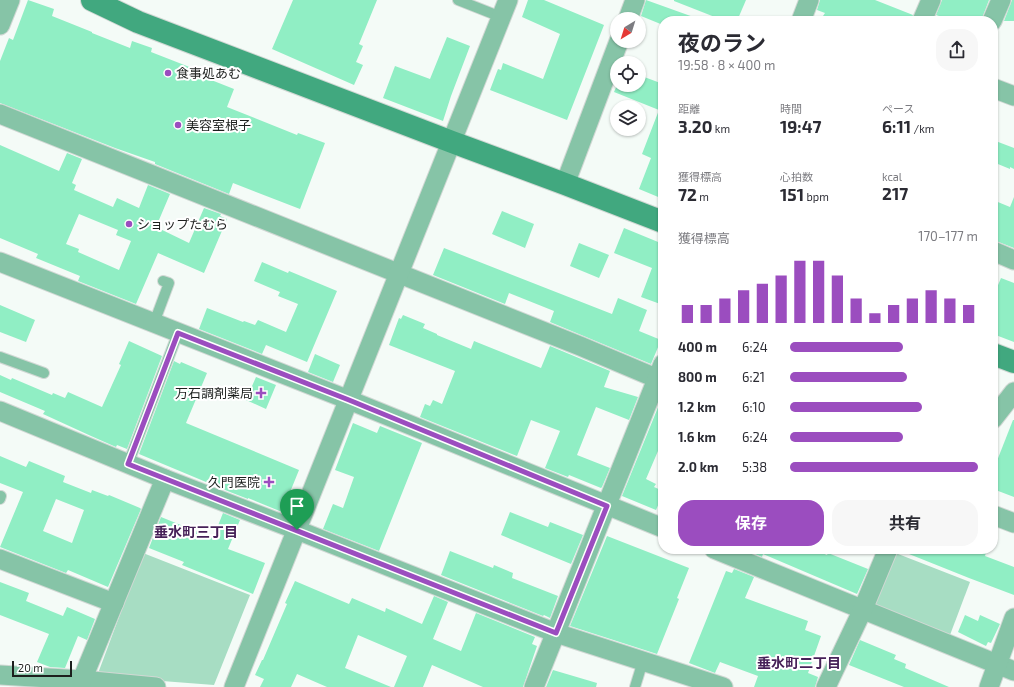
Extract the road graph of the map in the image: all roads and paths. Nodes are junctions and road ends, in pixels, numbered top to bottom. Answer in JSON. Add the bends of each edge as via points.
{"nodes":[{"id":1,"x":10,"y":0,"type":"edge"},
{"id":2,"x":92,"y":0,"type":"edge"},
{"id":3,"x":458,"y":0,"type":"edge"},
{"id":4,"x":635,"y":0,"type":"edge"},
{"id":5,"x":809,"y":0,"type":"edge"},
{"id":6,"x":1000,"y":0,"type":"edge"},
{"id":7,"x":927,"y":1,"type":"edge"},
{"id":8,"x":504,"y":8,"type":"edge"},
{"id":9,"x":631,"y":12,"type":"edge"},
{"id":10,"x":803,"y":16,"type":"edge"},
{"id":11,"x":923,"y":16,"type":"edge"},
{"id":12,"x":994,"y":16,"type":"edge"},
{"id":13,"x":0,"y":25,"type":"edge"},
{"id":14,"x":616,"y":48,"type":"edge"},
{"id":15,"x":998,"y":90,"type":"edge"},
{"id":16,"x":1014,"y":96,"type":"edge"},
{"id":17,"x":0,"y":114,"type":"edge"},
{"id":18,"x":452,"y":142,"type":"junction"},
{"id":19,"x":565,"y":184,"type":"junction"},
{"id":20,"x":658,"y":220,"type":"edge"},
{"id":21,"x":998,"y":253,"type":"edge"},
{"id":22,"x":1014,"y":260,"type":"edge"},
{"id":23,"x":0,"y":262,"type":"edge"},
{"id":24,"x":399,"y":274,"type":"junction"},
{"id":25,"x":164,"y":281,"type":"dead end"},
{"id":26,"x":154,"y":323,"type":"junction"},
{"id":27,"x":178,"y":333,"type":"junction"},
{"id":28,"x":998,"y":356,"type":"edge"},
{"id":29,"x":0,"y":357,"type":"edge"},
{"id":30,"x":1014,"y":362,"type":"edge"},
{"id":31,"x":44,"y":373,"type":"dead end"},
{"id":32,"x":658,"y":374,"type":"edge"},
{"id":33,"x":658,"y":382,"type":"edge"},
{"id":34,"x":1014,"y":392,"type":"edge"},
{"id":35,"x":349,"y":400,"type":"junction"},
{"id":36,"x":0,"y":412,"type":"edge"},
{"id":37,"x":998,"y":413,"type":"edge"},
{"id":38,"x":128,"y":464,"type":"junction"},
{"id":39,"x":165,"y":479,"type":"junction"},
{"id":40,"x":607,"y":506,"type":"junction"},
{"id":41,"x":998,"y":517,"type":"edge"},
{"id":42,"x":1014,"y":523,"type":"edge"},
{"id":43,"x":658,"y":526,"type":"edge"},
{"id":44,"x":297,"y":530,"type":"junction"},
{"id":45,"x":726,"y":554,"type":"edge"},
{"id":46,"x":886,"y":554,"type":"edge"},
{"id":47,"x":0,"y":559,"type":"edge"},
{"id":48,"x":114,"y":603,"type":"junction"},
{"id":49,"x":863,"y":609,"type":"junction"},
{"id":50,"x":1014,"y":618,"type":"edge"},
{"id":51,"x":556,"y":633,"type":"junction"},
{"id":52,"x":643,"y":661,"type":"junction"},
{"id":53,"x":1006,"y":668,"type":"edge"},
{"id":54,"x":0,"y":675,"type":"edge"},
{"id":55,"x":82,"y":680,"type":"junction"},
{"id":56,"x":156,"y":687,"type":"edge"},
{"id":57,"x":234,"y":687,"type":"edge"},
{"id":58,"x":534,"y":687,"type":"edge"},
{"id":59,"x":636,"y":687,"type":"edge"},
{"id":60,"x":723,"y":687,"type":"edge"},
{"id":61,"x":826,"y":687,"type":"edge"},
{"id":62,"x":989,"y":687,"type":"edge"}],
"edges":[{"from":1,"to":13,"type":"street"},
{"from":2,"to":18,"type":"street","via":[[138,22]]},
{"from":3,"to":8,"type":"lane"},
{"from":4,"to":9,"type":"street"},
{"from":5,"to":10,"type":"street"},
{"from":6,"to":12,"type":"street"},
{"from":7,"to":11,"type":"street"},
{"from":8,"to":18,"type":"street"},
{"from":14,"to":19,"type":"street"},
{"from":15,"to":16,"type":"street"},
{"from":17,"to":24,"type":"street"},
{"from":18,"to":19,"type":"street"},
{"from":18,"to":24,"type":"street"},
{"from":19,"to":20,"type":"street"},
{"from":21,"to":22,"type":"street"},
{"from":23,"to":26,"type":"street"},
{"from":24,"to":32,"type":"street"},
{"from":24,"to":35,"type":"street"},
{"from":25,"to":26,"type":"lane","via":[[169,284]]},
{"from":26,"to":27,"type":"street"},
{"from":27,"to":35,"type":"street"},
{"from":27,"to":38,"type":"lane"},
{"from":28,"to":30,"type":"street"},
{"from":29,"to":31,"type":"lane"},
{"from":33,"to":40,"type":"street"},
{"from":34,"to":37,"type":"street"},
{"from":35,"to":40,"type":"street"},
{"from":35,"to":44,"type":"street"},
{"from":36,"to":38,"type":"street"},
{"from":38,"to":39,"type":"street"},
{"from":39,"to":44,"type":"street"},
{"from":39,"to":48,"type":"street"},
{"from":40,"to":43,"type":"street"},
{"from":40,"to":51,"type":"street"},
{"from":41,"to":42,"type":"street"},
{"from":44,"to":51,"type":"street"},
{"from":44,"to":57,"type":"street"},
{"from":45,"to":49,"type":"street"},
{"from":46,"to":49,"type":"street"},
{"from":47,"to":48,"type":"street"},
{"from":48,"to":55,"type":"street"},
{"from":49,"to":53,"type":"street"},
{"from":49,"to":61,"type":"street"},
{"from":50,"to":53,"type":"street"},
{"from":51,"to":52,"type":"street"},
{"from":51,"to":58,"type":"street"},
{"from":52,"to":59,"type":"lane"},
{"from":52,"to":60,"type":"street"},
{"from":53,"to":62,"type":"street"},
{"from":54,"to":55,"type":"street"},
{"from":55,"to":56,"type":"street"}]}
